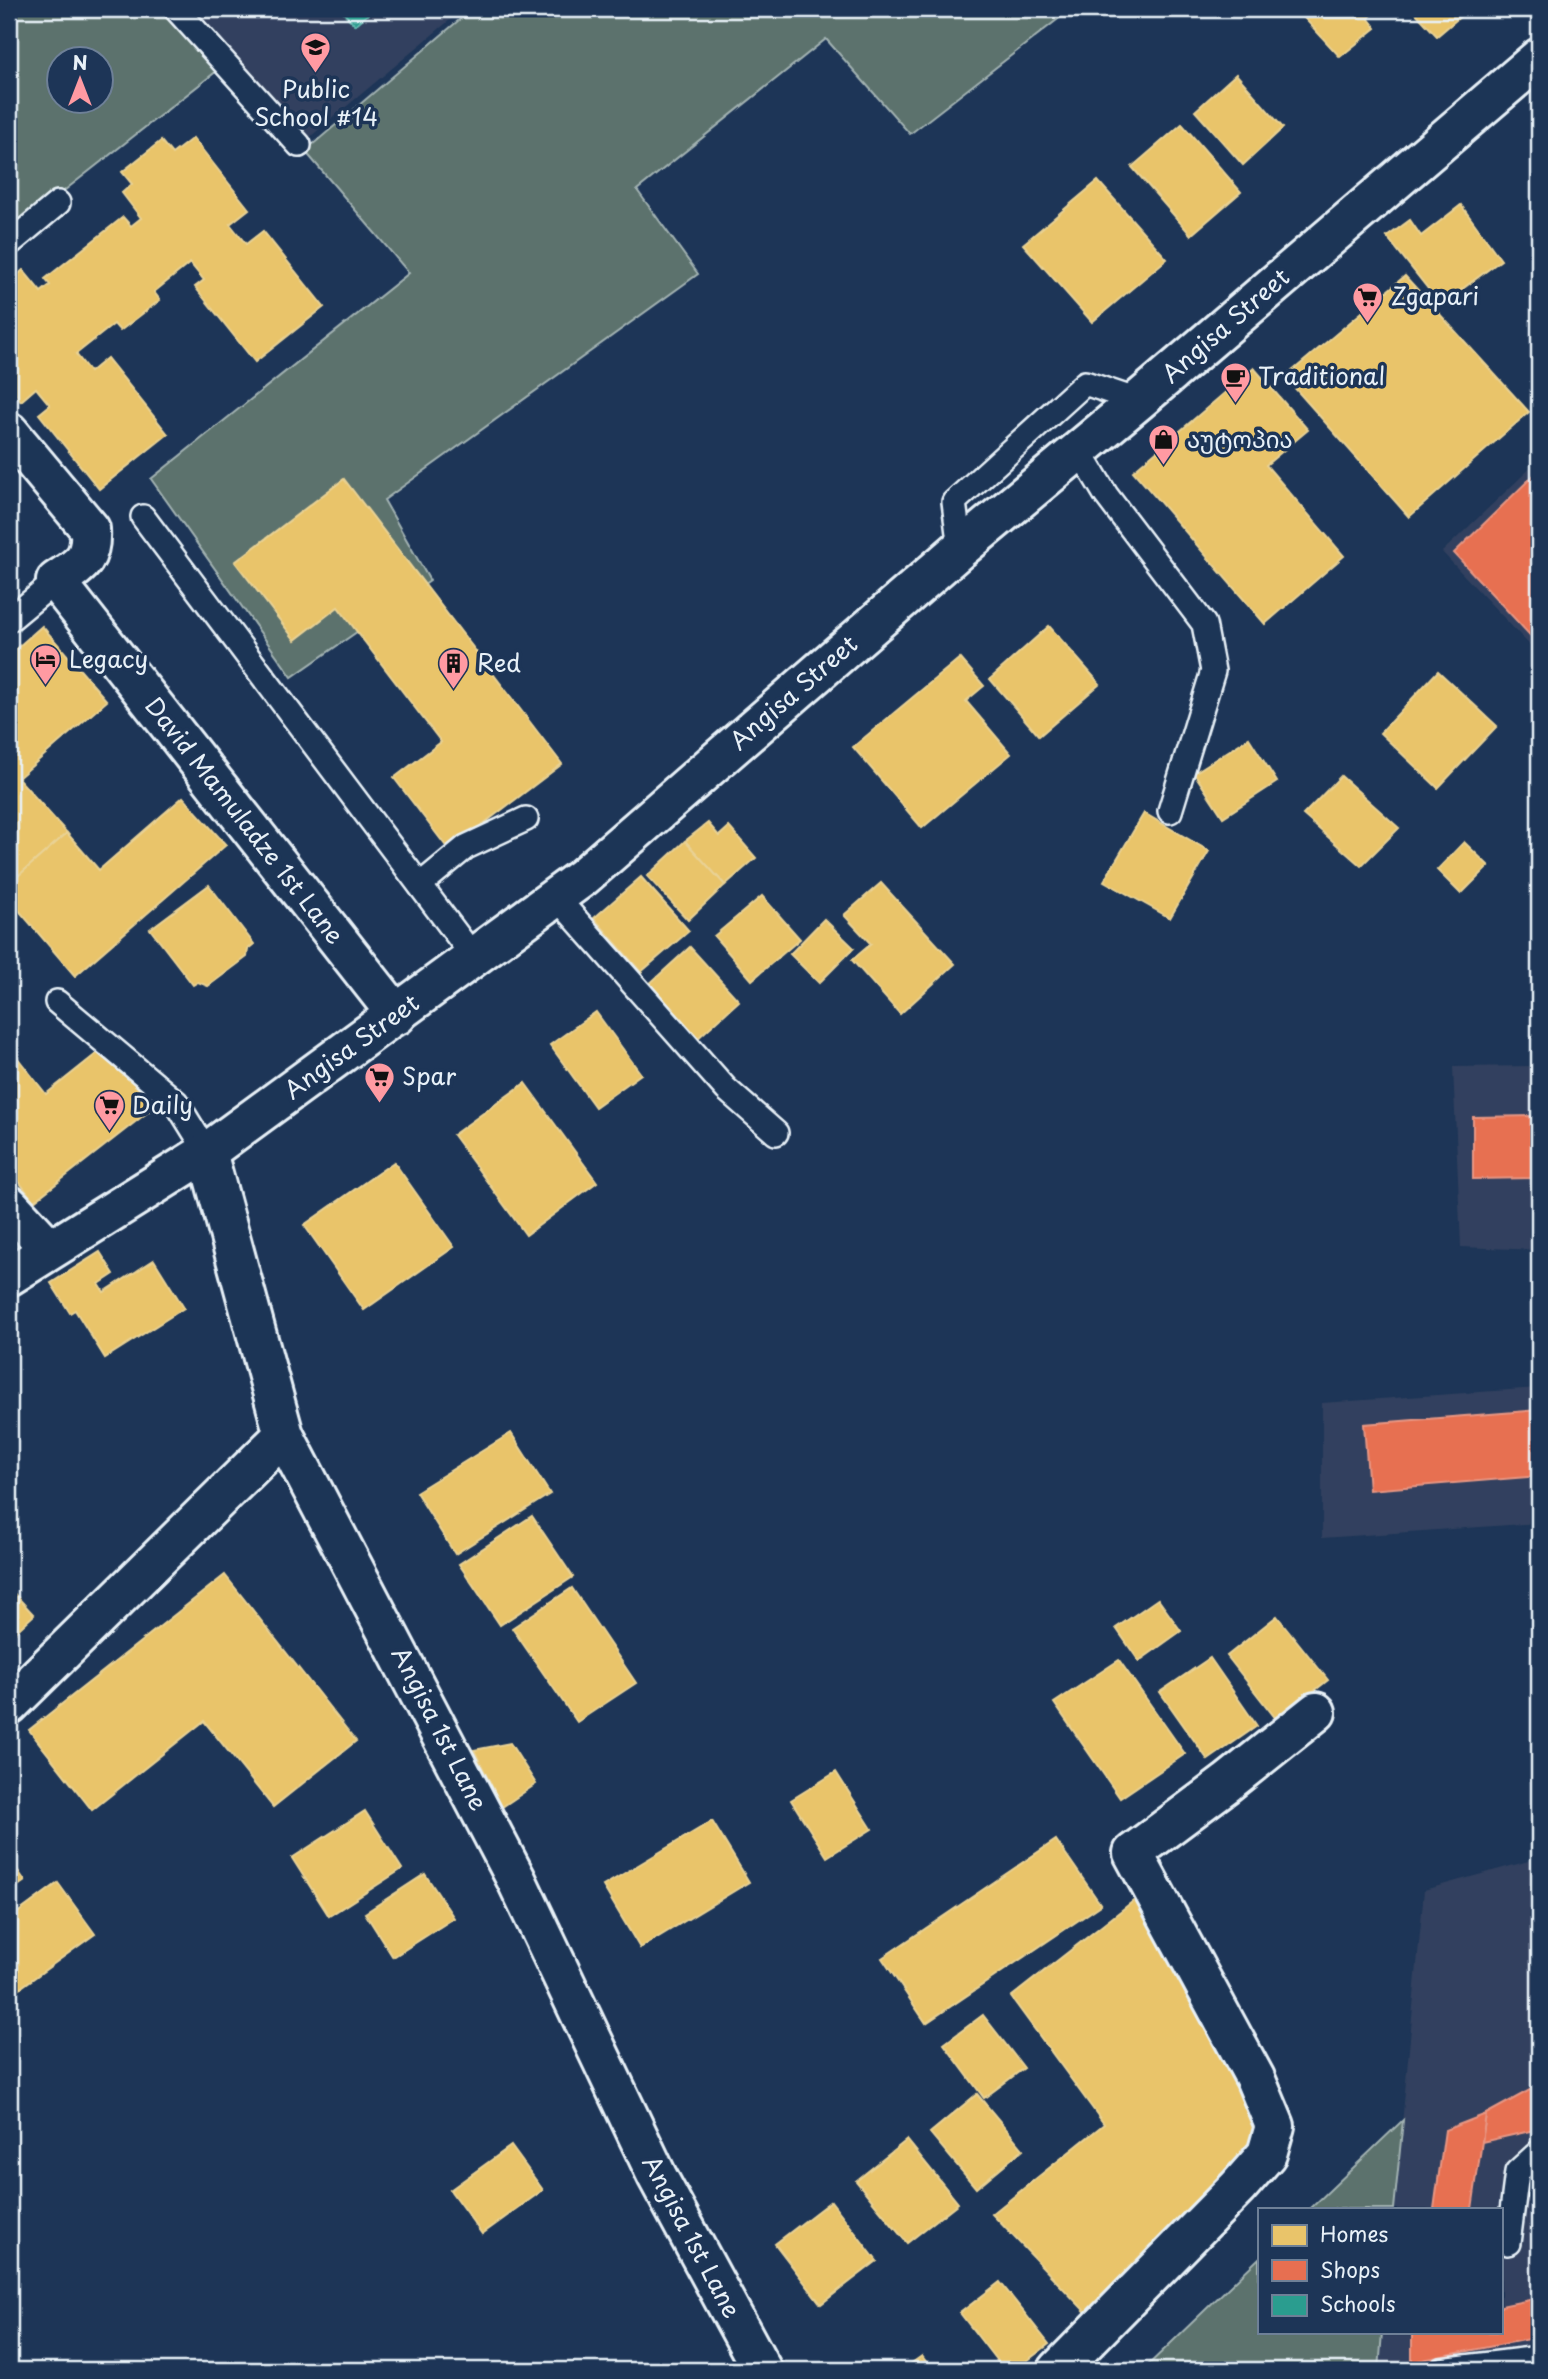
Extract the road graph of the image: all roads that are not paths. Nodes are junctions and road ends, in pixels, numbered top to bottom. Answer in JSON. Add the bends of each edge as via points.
{"nodes":[{"id":1,"x":176,"y":9,"type":"edge"},
{"id":2,"x":1539,"y":58,"type":"edge"},
{"id":3,"x":299,"y":145,"type":"dead end"},
{"id":4,"x":58,"y":203,"type":"dead end"},
{"id":5,"x":9,"y":244,"type":"edge"},
{"id":6,"x":1138,"y":401,"type":"junction"},
{"id":7,"x":9,"y":432,"type":"edge"},
{"id":8,"x":1079,"y":450,"type":"junction"},
{"id":9,"x":143,"y":517,"type":"dead end"},
{"id":10,"x":960,"y":549,"type":"junction"},
{"id":11,"x":56,"y":581,"type":"junction"},
{"id":12,"x":9,"y":620,"type":"edge"},
{"id":13,"x":1170,"y":811,"type":"dead end"},
{"id":14,"x":526,"y":818,"type":"dead end"},
{"id":15,"x":420,"y":885,"type":"junction"},
{"id":16,"x":556,"y":897,"type":"junction"},
{"id":17,"x":473,"y":956,"type":"junction"},
{"id":18,"x":57,"y":1002,"type":"dead end"},
{"id":19,"x":397,"y":1015,"type":"junction"},
{"id":20,"x":776,"y":1133,"type":"dead end"},
{"id":21,"x":207,"y":1152,"type":"junction"},
{"id":22,"x":9,"y":1205,"type":"edge"},
{"id":23,"x":50,"y":1250,"type":"junction"},
{"id":24,"x":9,"y":1276,"type":"edge"},
{"id":25,"x":284,"y":1435,"type":"junction"},
{"id":26,"x":9,"y":1705,"type":"edge"},
{"id":27,"x":1316,"y":1712,"type":"dead end"},
{"id":28,"x":1539,"y":2152,"type":"edge"},
{"id":29,"x":1508,"y":2243,"type":"dead end"},
{"id":30,"x":1539,"y":2358,"type":"edge"},
{"id":31,"x":762,"y":2370,"type":"edge"},
{"id":32,"x":1058,"y":2370,"type":"edge"},
{"id":33,"x":1441,"y":2370,"type":"edge"}],
"edges":[{"from":1,"to":3,"type":"lane"},
{"from":2,"to":6,"type":"street","name":"Angisa Street"},
{"from":4,"to":5,"type":"lane"},
{"from":6,"to":8,"type":"street","name":"Angisa Street"},
{"from":6,"to":10,"type":"lane","via":[[1085,383],[954,502]]},
{"from":7,"to":11,"type":"street","via":[[90,529],[91,546],[82,564]]},
{"from":8,"to":10,"type":"street","name":"Angisa Street"},
{"from":8,"to":13,"type":"lane","via":[[1106,495],[1204,624],[1213,671]]},
{"from":9,"to":15,"type":"lane"},
{"from":10,"to":16,"type":"street","name":"Angisa Street"},
{"from":11,"to":12,"type":"lane"},
{"from":11,"to":19,"type":"street","name":"David Mamuladze 1st Lane"},
{"from":14,"to":15,"type":"lane","via":[[466,847]]},
{"from":15,"to":17,"type":"lane"},
{"from":16,"to":17,"type":"street","name":"Angisa Street"},
{"from":16,"to":20,"type":"lane","via":[[726,1089]]},
{"from":17,"to":19,"type":"street","name":"Angisa Street"},
{"from":18,"to":21,"type":"lane","via":[[176,1102]]},
{"from":19,"to":21,"type":"street","name":"Angisa Street"},
{"from":21,"to":23,"type":"street","name":"Angisa Street"},
{"from":21,"to":25,"type":"street","name":"Angisa 1st Lane"},
{"from":22,"to":23,"type":"street"},
{"from":23,"to":24,"type":"street","name":"Angisa Street"},
{"from":25,"to":26,"type":"street"},
{"from":25,"to":31,"type":"street","name":"Angisa 1st Lane","via":[[516,1879],[657,2176]]},
{"from":27,"to":32,"type":"street","via":[[1133,1853],[1255,2078],[1275,2126],[1267,2154],[1238,2187]]},
{"from":28,"to":29,"type":"lane","via":[[1517,2172]]},
{"from":30,"to":33,"type":"lane"}]}
